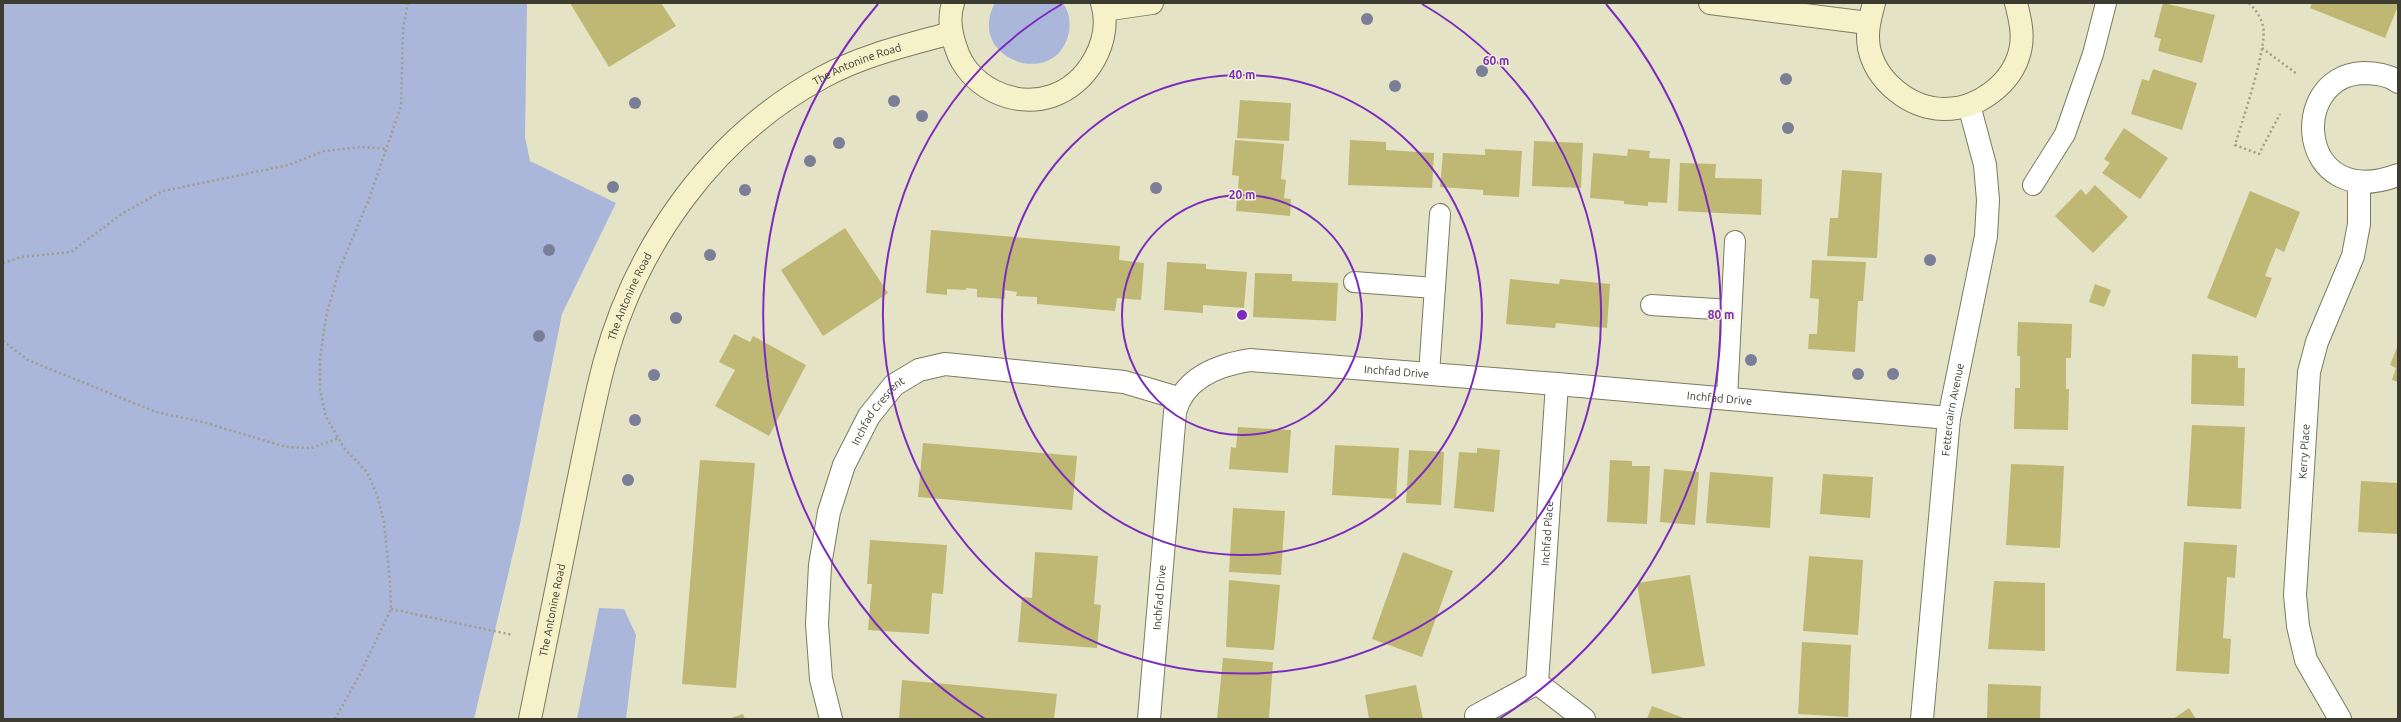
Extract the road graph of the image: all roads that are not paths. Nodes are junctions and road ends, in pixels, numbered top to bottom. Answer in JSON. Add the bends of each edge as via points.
{"nodes":[{"id":1,"x":953,"y":3,"type":"edge"},
{"id":2,"x":1152,"y":3,"type":"edge"},
{"id":3,"x":1710,"y":3,"type":"edge"},
{"id":4,"x":2016,"y":3,"type":"edge"},
{"id":5,"x":2106,"y":3,"type":"edge"},
{"id":6,"x":1103,"y":6,"type":"edge"},
{"id":7,"x":1871,"y":13,"type":"edge"},
{"id":8,"x":951,"y":33,"type":"junction"},
{"id":9,"x":2398,"y":82,"type":"edge"},
{"id":10,"x":1969,"y":105,"type":"junction"},
{"id":11,"x":2398,"y":175,"type":"edge"},
{"id":12,"x":2359,"y":182,"type":"junction"},
{"id":13,"x":2033,"y":186,"type":"dead end"},
{"id":14,"x":1440,"y":214,"type":"dead end"},
{"id":15,"x":1735,"y":241,"type":"dead end"},
{"id":16,"x":1354,"y":282,"type":"dead end"},
{"id":17,"x":1435,"y":288,"type":"junction"},
{"id":18,"x":1651,"y":305,"type":"dead end"},
{"id":19,"x":1731,"y":310,"type":"junction"},
{"id":20,"x":1429,"y":374,"type":"junction"},
{"id":21,"x":1557,"y":384,"type":"junction"},
{"id":22,"x":1178,"y":398,"type":"junction"},
{"id":23,"x":1727,"y":398,"type":"junction"},
{"id":24,"x":1949,"y":418,"type":"junction"},
{"id":25,"x":1537,"y":683,"type":"junction"},
{"id":26,"x":1476,"y":716,"type":"dead end"},
{"id":27,"x":530,"y":719,"type":"edge"},
{"id":28,"x":831,"y":719,"type":"edge"},
{"id":29,"x":1149,"y":719,"type":"edge"},
{"id":30,"x":1584,"y":719,"type":"edge"},
{"id":31,"x":1922,"y":719,"type":"edge"},
{"id":32,"x":2340,"y":719,"type":"edge"}],
"edges":[{"from":1,"to":8,"type":"street"},
{"from":2,"to":6,"type":"street"},
{"from":3,"to":7,"type":"street"},
{"from":4,"to":10,"type":"street","via":[[2022,25],[2020,51],[2010,74],[1992,93]]},
{"from":5,"to":13,"type":"lane","via":[[2093,54],[2065,134]]},
{"from":6,"to":8,"type":"street","via":[[1104,37],[1094,63],[1076,83],[1052,96],[1025,99],[999,94],[975,79],[959,58]]},
{"from":7,"to":10,"type":"street","via":[[1869,48],[1879,72],[1896,91],[1918,104],[1944,109]]},
{"from":8,"to":27,"type":"street","name":"The Antonine Road","via":[[878,53],[823,77],[767,113],[713,161],[667,220],[630,291],[604,363]]},
{"from":9,"to":12,"type":"street","via":[[2376,73],[2356,73],[2338,81],[2319,103],[2312,130],[2315,148],[2323,163],[2336,175]]},
{"from":10,"to":24,"type":"street","name":"Fettercairn Avenue","via":[[1986,166],[1986,236]]},
{"from":11,"to":12,"type":"street","via":[[2382,181]]},
{"from":12,"to":32,"type":"street","name":"Kerry Place","via":[[2359,224],[2353,256],[2317,342],[2309,372],[2295,595],[2298,626],[2306,660]]},
{"from":14,"to":17,"type":"lane"},
{"from":15,"to":19,"type":"lane"},
{"from":16,"to":17,"type":"lane"},
{"from":17,"to":20,"type":"lane"},
{"from":18,"to":19,"type":"lane"},
{"from":19,"to":23,"type":"lane"},
{"from":20,"to":21,"type":"street","name":"Inchfad Drive"},
{"from":20,"to":22,"type":"street","name":"Inchfad Drive","via":[[1250,360],[1213,369],[1193,382]]},
{"from":21,"to":23,"type":"street","name":"Inchfad Drive"},
{"from":21,"to":25,"type":"street","name":"Inchfad Place"},
{"from":22,"to":28,"type":"street","name":"Inchfad Crescent","via":[[1124,382],[945,364],[919,370],[894,385],[869,416],[844,465],[828,512],[820,565],[816,624],[821,679]]},
{"from":22,"to":29,"type":"street","name":"Inchfad Drive"},
{"from":23,"to":24,"type":"street","name":"Inchfad Drive"},
{"from":24,"to":31,"type":"street","name":"Fettercairn Avenue"},
{"from":25,"to":26,"type":"street"},
{"from":25,"to":30,"type":"street"}]}
